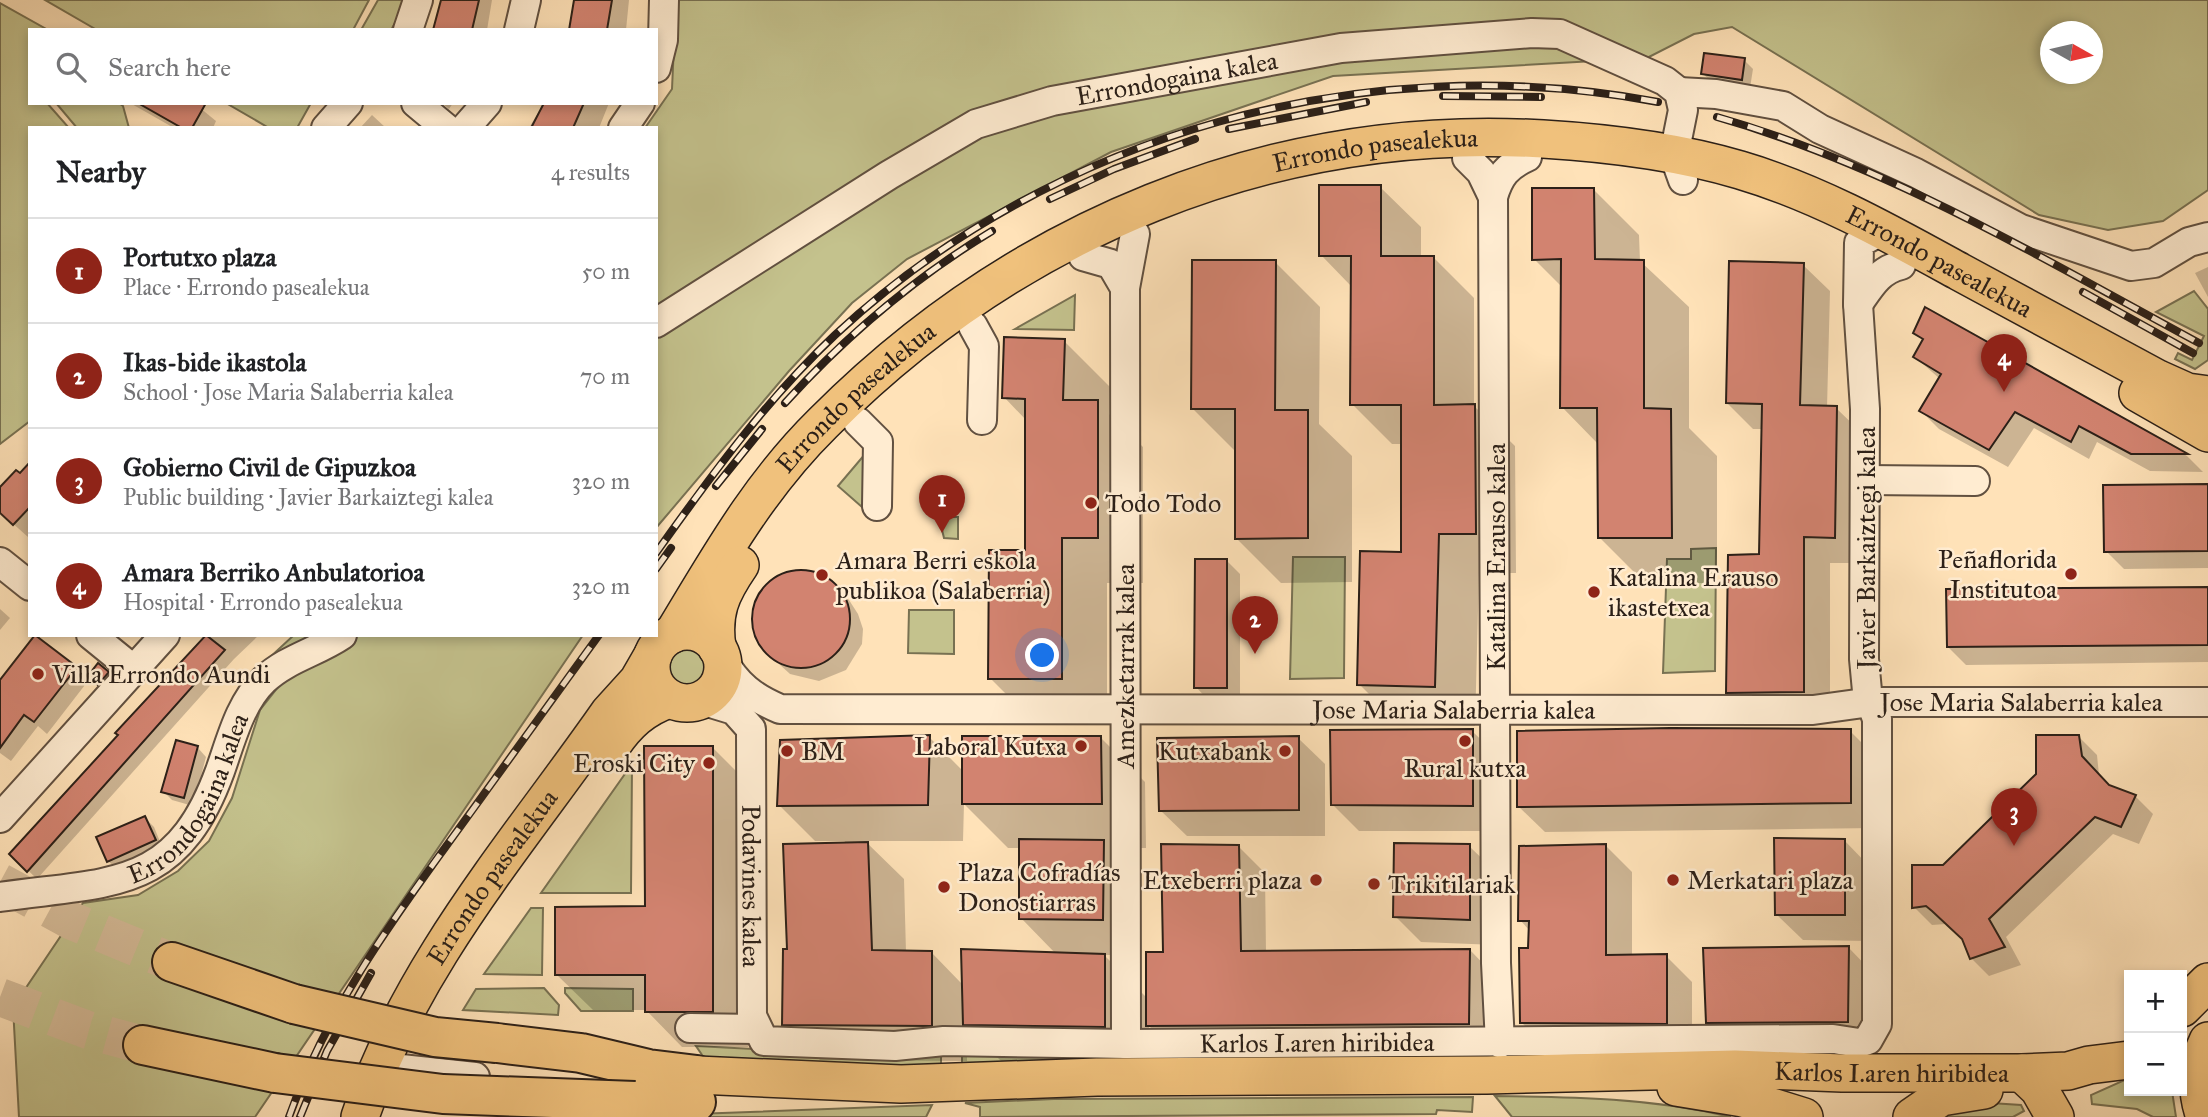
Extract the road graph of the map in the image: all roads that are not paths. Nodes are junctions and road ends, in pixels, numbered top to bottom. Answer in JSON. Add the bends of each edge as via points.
{"nodes":[{"id":1,"x":418,"y":0,"type":"edge"},
{"id":2,"x":526,"y":0,"type":"edge"},
{"id":3,"x":664,"y":0,"type":"edge"},
{"id":4,"x":409,"y":28,"type":"edge"},
{"id":5,"x":519,"y":28,"type":"edge"},
{"id":6,"x":658,"y":60,"type":"edge"},
{"id":7,"x":1679,"y":92,"type":"junction"},
{"id":8,"x":346,"y":105,"type":"edge"},
{"id":9,"x":418,"y":105,"type":"edge"},
{"id":10,"x":485,"y":105,"type":"edge"},
{"id":11,"x":639,"y":105,"type":"edge"},
{"id":12,"x":328,"y":126,"type":"edge"},
{"id":13,"x":444,"y":126,"type":"edge"},
{"id":14,"x":467,"y":126,"type":"edge"},
{"id":15,"x":624,"y":126,"type":"edge"},
{"id":16,"x":1527,"y":157,"type":"junction"},
{"id":17,"x":1467,"y":158,"type":"junction"},
{"id":18,"x":1679,"y":167,"type":"junction"},
{"id":19,"x":1493,"y":197,"type":"junction"},
{"id":20,"x":1135,"y":234,"type":"junction"},
{"id":21,"x":1871,"y":236,"type":"junction"},
{"id":22,"x":2208,"y":237,"type":"edge"},
{"id":23,"x":1083,"y":256,"type":"junction"},
{"id":24,"x":1901,"y":265,"type":"junction"},
{"id":25,"x":1125,"y":288,"type":"junction"},
{"id":26,"x":1858,"y":304,"type":"junction"},
{"id":27,"x":658,"y":322,"type":"edge"},
{"id":28,"x":974,"y":326,"type":"junction"},
{"id":29,"x":2208,"y":395,"type":"edge"},
{"id":30,"x":982,"y":420,"type":"dead end"},
{"id":31,"x":858,"y":422,"type":"junction"},
{"id":32,"x":2208,"y":433,"type":"edge"},
{"id":33,"x":1865,"y":480,"type":"junction"},
{"id":34,"x":1975,"y":481,"type":"dead end"},
{"id":35,"x":877,"y":506,"type":"dead end"},
{"id":36,"x":0,"y":562,"type":"edge"},
{"id":37,"x":28,"y":584,"type":"edge"},
{"id":38,"x":93,"y":637,"type":"edge"},
{"id":39,"x":163,"y":637,"type":"edge"},
{"id":40,"x":338,"y":637,"type":"edge"},
{"id":41,"x":663,"y":645,"type":"junction"},
{"id":42,"x":720,"y":654,"type":"junction"},
{"id":43,"x":134,"y":670,"type":"junction"},
{"id":44,"x":685,"y":699,"type":"junction"},
{"id":45,"x":1871,"y":702,"type":"junction"},
{"id":46,"x":2208,"y":702,"type":"edge"},
{"id":47,"x":1125,"y":708,"type":"junction"},
{"id":48,"x":780,"y":709,"type":"junction"},
{"id":49,"x":1497,"y":709,"type":"junction"},
{"id":50,"x":751,"y":729,"type":"junction"},
{"id":51,"x":0,"y":818,"type":"edge"},
{"id":52,"x":0,"y":897,"type":"edge"},
{"id":53,"x":172,"y":962,"type":"tunnel mouth"},
{"id":54,"x":2208,"y":982,"type":"edge"},
{"id":55,"x":2187,"y":1003,"type":"edge"},
{"id":56,"x":2208,"y":1027,"type":"edge"},
{"id":57,"x":690,"y":1028,"type":"dead end"},
{"id":58,"x":760,"y":1035,"type":"junction"},
{"id":59,"x":2187,"y":1037,"type":"edge"},
{"id":60,"x":1868,"y":1040,"type":"joint"},
{"id":61,"x":2208,"y":1041,"type":"edge"},
{"id":62,"x":1500,"y":1043,"type":"junction"},
{"id":63,"x":1126,"y":1044,"type":"junction"},
{"id":64,"x":143,"y":1045,"type":"tunnel mouth"},
{"id":65,"x":2124,"y":1048,"type":"edge"},
{"id":66,"x":2124,"y":1062,"type":"edge"},
{"id":67,"x":2124,"y":1064,"type":"edge"},
{"id":68,"x":2089,"y":1065,"type":"junction"},
{"id":69,"x":401,"y":1069,"type":"junction"},
{"id":70,"x":1571,"y":1074,"type":"junction"},
{"id":71,"x":475,"y":1077,"type":"dead end"},
{"id":72,"x":1674,"y":1086,"type":"junction"},
{"id":73,"x":696,"y":1088,"type":"junction"},
{"id":74,"x":2038,"y":1093,"type":"edge"},
{"id":75,"x":360,"y":1117,"type":"edge"},
{"id":76,"x":383,"y":1117,"type":"edge"},
{"id":77,"x":1753,"y":1117,"type":"edge"},
{"id":78,"x":1804,"y":1117,"type":"edge"},
{"id":79,"x":1912,"y":1117,"type":"edge"},
{"id":80,"x":2205,"y":1117,"type":"edge"}],
"edges":[{"from":1,"to":4,"type":"street"},
{"from":2,"to":5,"type":"street"},
{"from":3,"to":6,"type":"street"},
{"from":7,"to":18,"type":"street","via":[[1683,110]]},
{"from":7,"to":22,"type":"street","via":[[1783,106],[1819,129],[1916,173],[2021,229],[2131,266],[2154,263]]},
{"from":7,"to":27,"type":"street","name":"Errondogaina kalea","via":[[1665,81],[1560,34],[1532,33],[1342,48],[1052,102],[976,124]]},
{"from":8,"to":12,"type":"street"},
{"from":9,"to":13,"type":"street"},
{"from":10,"to":14,"type":"street"},
{"from":11,"to":15,"type":"street"},
{"from":16,"to":17,"type":"main road","name":"Errondo pasealekua"},
{"from":16,"to":18,"type":"main road","name":"Errondo pasealekua"},
{"from":16,"to":19,"type":"street","name":"Katalina Erauso kalea","via":[[1509,165]]},
{"from":17,"to":19,"type":"street","name":"Katalina Erauso kalea","via":[[1481,172]]},
{"from":17,"to":20,"type":"main road","name":"Errondo pasealekua","via":[[1284,182]]},
{"from":18,"to":21,"type":"main road","name":"Errondo pasealekua","via":[[1737,169],[1783,184]]},
{"from":18,"to":41,"type":"main road","name":"Errondo pasealekua","via":[[1579,141],[1490,136],[1358,145],[1202,183],[1062,242],[909,344],[822,424],[772,480],[722,548]]},
{"from":19,"to":49,"type":"street","name":"Katalina Erauso kalea"},
{"from":20,"to":23,"type":"main road","name":"Errondo pasealekua"},
{"from":20,"to":25,"type":"street","name":"Amezketarrak kalea"},
{"from":21,"to":24,"type":"main road","name":"Errondo pasealekua"},
{"from":21,"to":26,"type":"street","name":"Javier Barkaiztegi kalea"},
{"from":21,"to":29,"type":"main road","name":"Errondo pasealekua","via":[[2158,380]]},
{"from":23,"to":25,"type":"street","via":[[1111,264]]},
{"from":23,"to":28,"type":"main road","name":"Errondo pasealekua"},
{"from":24,"to":26,"type":"street","via":[[1878,276]]},
{"from":24,"to":32,"type":"main road","name":"Errondo pasealekua"},
{"from":25,"to":47,"type":"street","name":"Amezketarrak kalea"},
{"from":26,"to":33,"type":"street","name":"Javier Barkaiztegi kalea"},
{"from":28,"to":30,"type":"street","via":[[985,346]]},
{"from":28,"to":31,"type":"main road","name":"Errondo pasealekua","via":[[912,371]]},
{"from":31,"to":35,"type":"street","via":[[878,442]]},
{"from":31,"to":42,"type":"main road","name":"Errondo pasealekua","via":[[789,498],[723,589],[716,608]]},
{"from":33,"to":34,"type":"street"},
{"from":33,"to":45,"type":"street","name":"Javier Barkaiztegi kalea","via":[[1864,659]]},
{"from":36,"to":37,"type":"street"},
{"from":38,"to":43,"type":"street"},
{"from":39,"to":43,"type":"street"},
{"from":40,"to":52,"type":"street","name":"Errondogaina kalea","via":[[284,665],[250,697],[209,802],[188,835],[163,861],[141,874]]},
{"from":41,"to":42,"type":"main road","via":[[698,633]]},
{"from":41,"to":44,"type":"main road","via":[[653,680]]},
{"from":41,"to":75,"type":"main road","name":"Errondo pasealekua","via":[[453,930],[402,1016]]},
{"from":42,"to":44,"type":"main road","via":[[723,669],[717,688]]},
{"from":42,"to":48,"type":"street","name":"Jose Maria Salaberria kalea","via":[[732,677],[752,697]]},
{"from":43,"to":51,"type":"street"},
{"from":44,"to":50,"type":"street","via":[[734,710]]},
{"from":44,"to":69,"type":"main road","name":"Errondo pasealekua","via":[[654,704],[626,725],[472,941]]},
{"from":45,"to":46,"type":"street","name":"Jose Maria Salaberria kalea"},
{"from":45,"to":49,"type":"street","name":"Jose Maria Salaberria kalea","via":[[1813,710]]},
{"from":45,"to":60,"type":"street","name":"Javier Barkaiztegi kalea","via":[[1877,719],[1877,1024]]},
{"from":47,"to":48,"type":"street","name":"Jose Maria Salaberria kalea"},
{"from":47,"to":49,"type":"street","name":"Jose Maria Salaberria kalea"},
{"from":47,"to":63,"type":"street","name":"Amezketarrak kalea"},
{"from":48,"to":50,"type":"street","via":[[763,715]]},
{"from":49,"to":62,"type":"street","name":"Katalina Erauso kalea"},
{"from":50,"to":58,"type":"street","name":"Podavines kalea","via":[[752,1016]]},
{"from":53,"to":73,"type":"highway","bridge":true,"via":[[294,1004],[435,1037],[581,1053],[648,1069]]},
{"from":54,"to":55,"type":"main road"},
{"from":56,"to":59,"type":"main road"},
{"from":57,"to":58,"type":"street","name":"Karlos I.aren hiribidea"},
{"from":58,"to":63,"type":"street","name":"Karlos I.aren hiribidea","via":[[895,1046],[944,1041]]},
{"from":60,"to":62,"type":"street","name":"Karlos I.aren hiribidea"},
{"from":61,"to":80,"type":"main road","via":[[2198,1086]]},
{"from":62,"to":63,"type":"street","name":"Karlos I.aren hiribidea"},
{"from":64,"to":73,"type":"highway","bridge":true,"via":[[275,1073],[443,1094]]},
{"from":65,"to":68,"type":"main road"},
{"from":66,"to":68,"type":"main road","name":"Karlos I.aren hiribidea"},
{"from":67,"to":74,"type":"main road","via":[[2083,1084]]},
{"from":68,"to":74,"type":"main road","name":"Karlos I.aren hiribidea","via":[[2068,1072]]},
{"from":69,"to":71,"type":"street"},
{"from":69,"to":76,"type":"main road","name":"Errondo pasealekua"},
{"from":70,"to":72,"type":"main road","name":"Karlos I.aren hiribidea"},
{"from":70,"to":73,"type":"main road","name":"Karlos I.aren hiribidea","via":[[1097,1077]]},
{"from":70,"to":74,"type":"main road","name":"Karlos I.aren hiribidea","via":[[1735,1069],[1854,1073]]},
{"from":72,"to":77,"type":"street","name":"Karlos I.aren hiribidea"},
{"from":72,"to":78,"type":"main road","name":"Karlos I.aren hiribidea","via":[[1743,1098]]},
{"from":74,"to":79,"type":"main road","via":[[1954,1092],[1928,1103]]}]}
